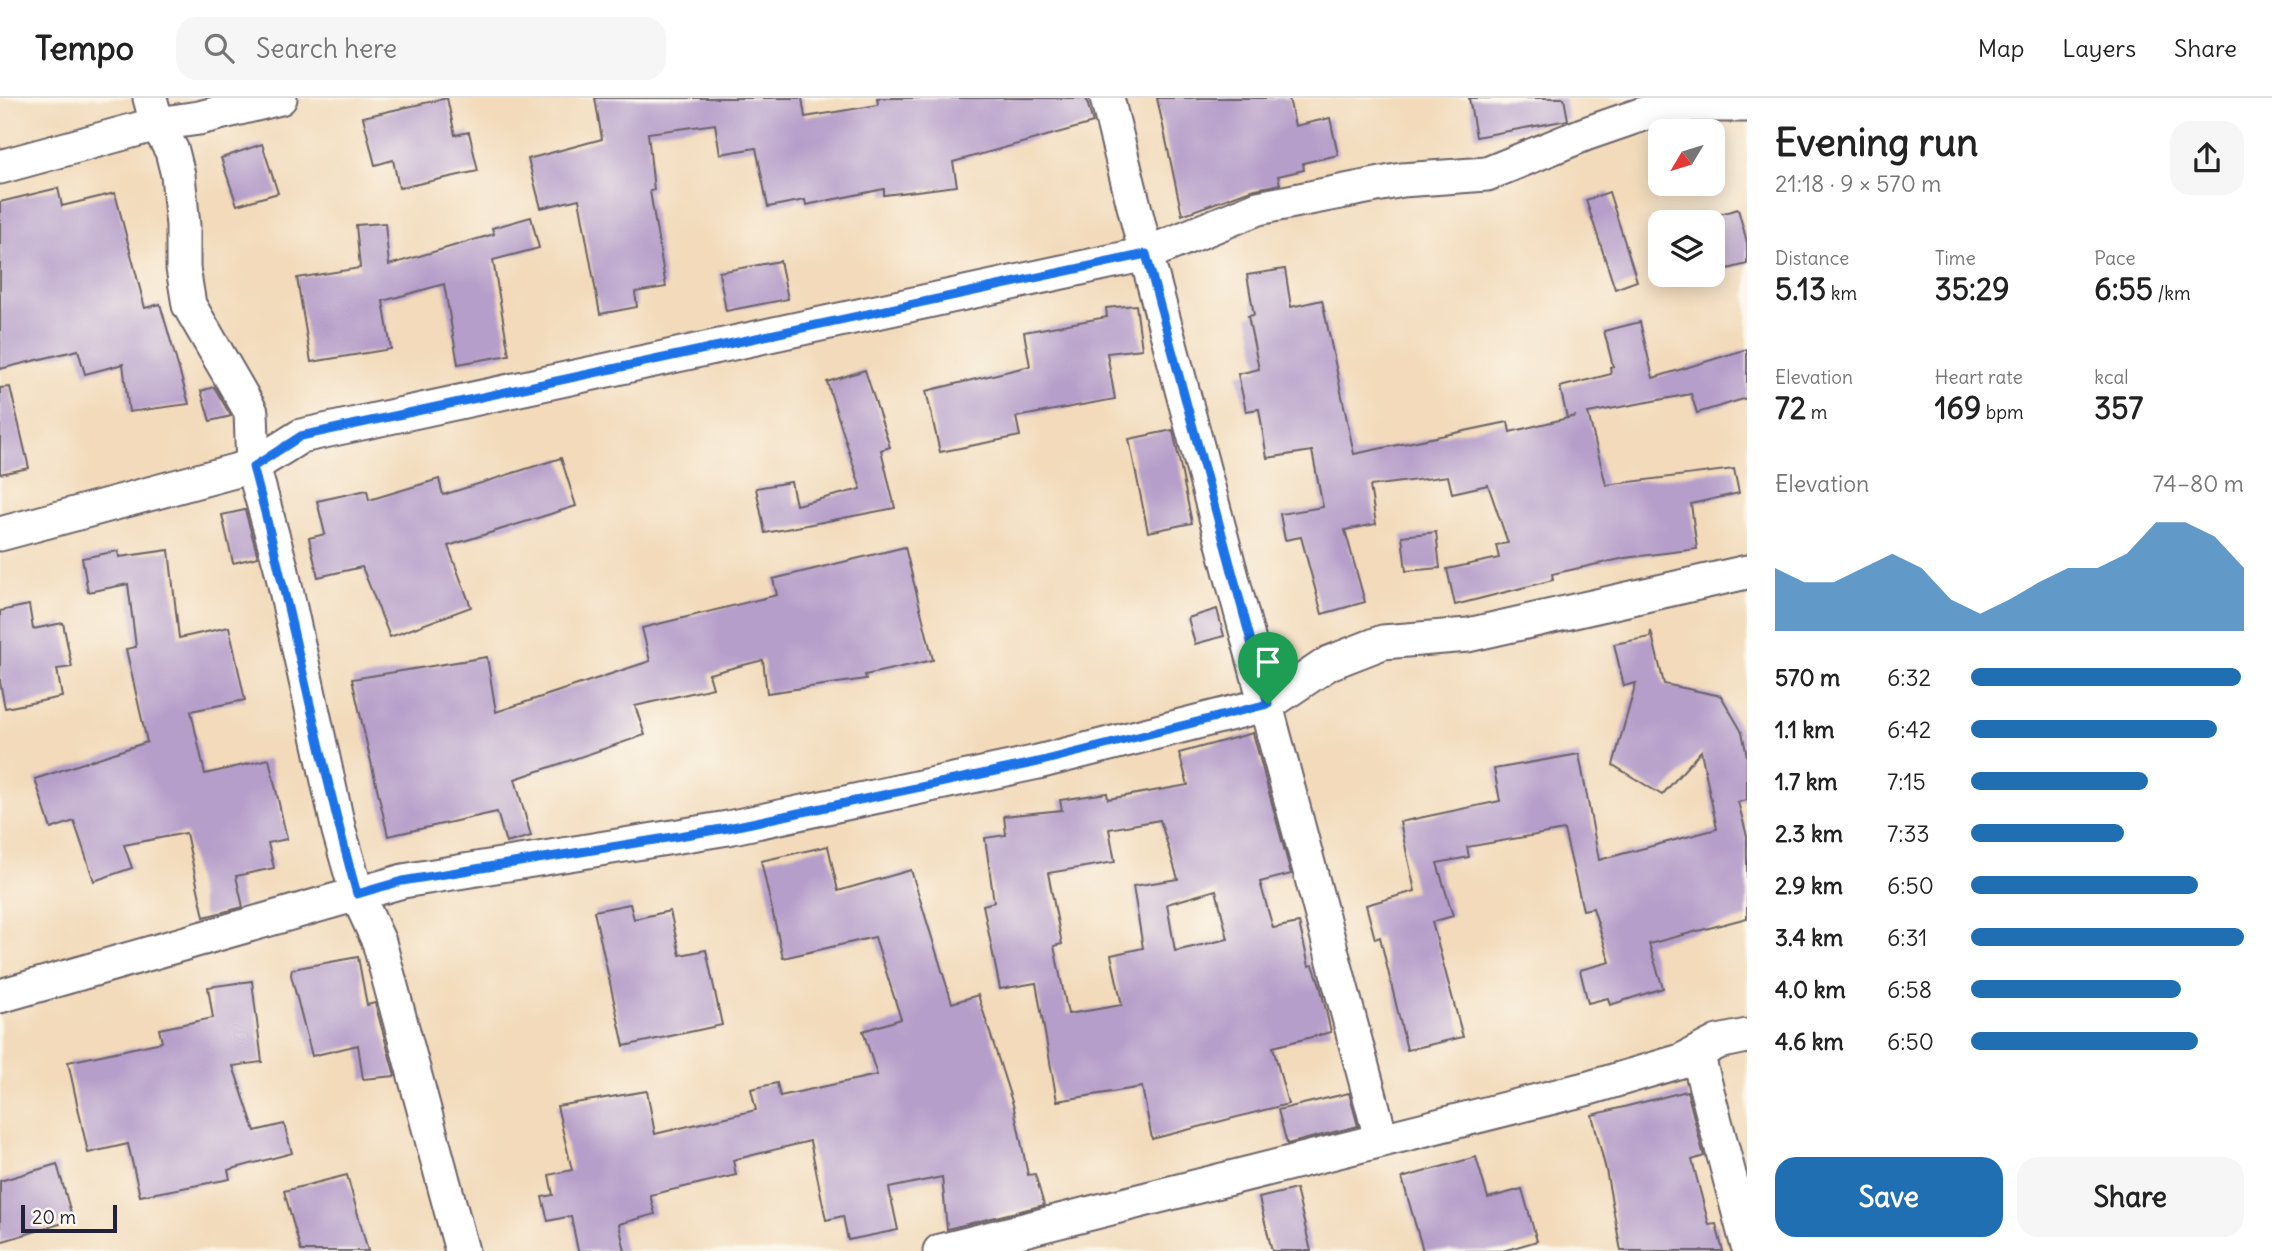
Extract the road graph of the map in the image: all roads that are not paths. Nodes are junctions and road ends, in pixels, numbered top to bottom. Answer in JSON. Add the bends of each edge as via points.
{"nodes":[{"id":1,"x":280,"y":98,"type":"edge"},
{"id":2,"x":1107,"y":98,"type":"edge"},
{"id":3,"x":1747,"y":105,"type":"edge"},
{"id":4,"x":153,"y":111,"type":"edge"},
{"id":5,"x":0,"y":167,"type":"edge"},
{"id":6,"x":1146,"y":254,"type":"junction"},
{"id":7,"x":253,"y":467,"type":"junction"},
{"id":8,"x":0,"y":534,"type":"edge"},
{"id":9,"x":1747,"y":572,"type":"edge"},
{"id":10,"x":1268,"y":704,"type":"junction"},
{"id":11,"x":357,"y":894,"type":"junction"},
{"id":12,"x":0,"y":996,"type":"edge"},
{"id":13,"x":1747,"y":1036,"type":"edge"},
{"id":14,"x":1697,"y":1053,"type":"junction"},
{"id":15,"x":1381,"y":1138,"type":"junction"},
{"id":16,"x":1034,"y":1239,"type":"edge"},
{"id":17,"x":1747,"y":1242,"type":"edge"},
{"id":18,"x":462,"y":1251,"type":"edge"},
{"id":19,"x":940,"y":1251,"type":"edge"}],
"edges":[{"from":1,"to":4,"type":"street","via":[[200,118]]},
{"from":2,"to":6,"type":"street"},
{"from":3,"to":6,"type":"street","via":[[1691,105],[1647,113],[1487,174],[1402,180],[1258,208]]},
{"from":4,"to":5,"type":"street"},
{"from":4,"to":7,"type":"street","via":[[178,175],[183,268],[190,304],[251,412]]},
{"from":6,"to":7,"type":"street","via":[[301,436]]},
{"from":6,"to":10,"type":"street"},
{"from":7,"to":8,"type":"street"},
{"from":7,"to":11,"type":"street","via":[[281,567]]},
{"from":9,"to":10,"type":"street","via":[[1468,635],[1383,642],[1329,663]]},
{"from":10,"to":11,"type":"street","via":[[1038,762],[769,819],[402,881]]},
{"from":10,"to":15,"type":"street"},
{"from":11,"to":12,"type":"street"},
{"from":11,"to":18,"type":"street","via":[[379,942]]},
{"from":13,"to":14,"type":"street","via":[[1718,1042]]},
{"from":14,"to":15,"type":"street","via":[[1648,1072]]},
{"from":14,"to":17,"type":"street"},
{"from":15,"to":16,"type":"street"},
{"from":16,"to":19,"type":"street"}]}
